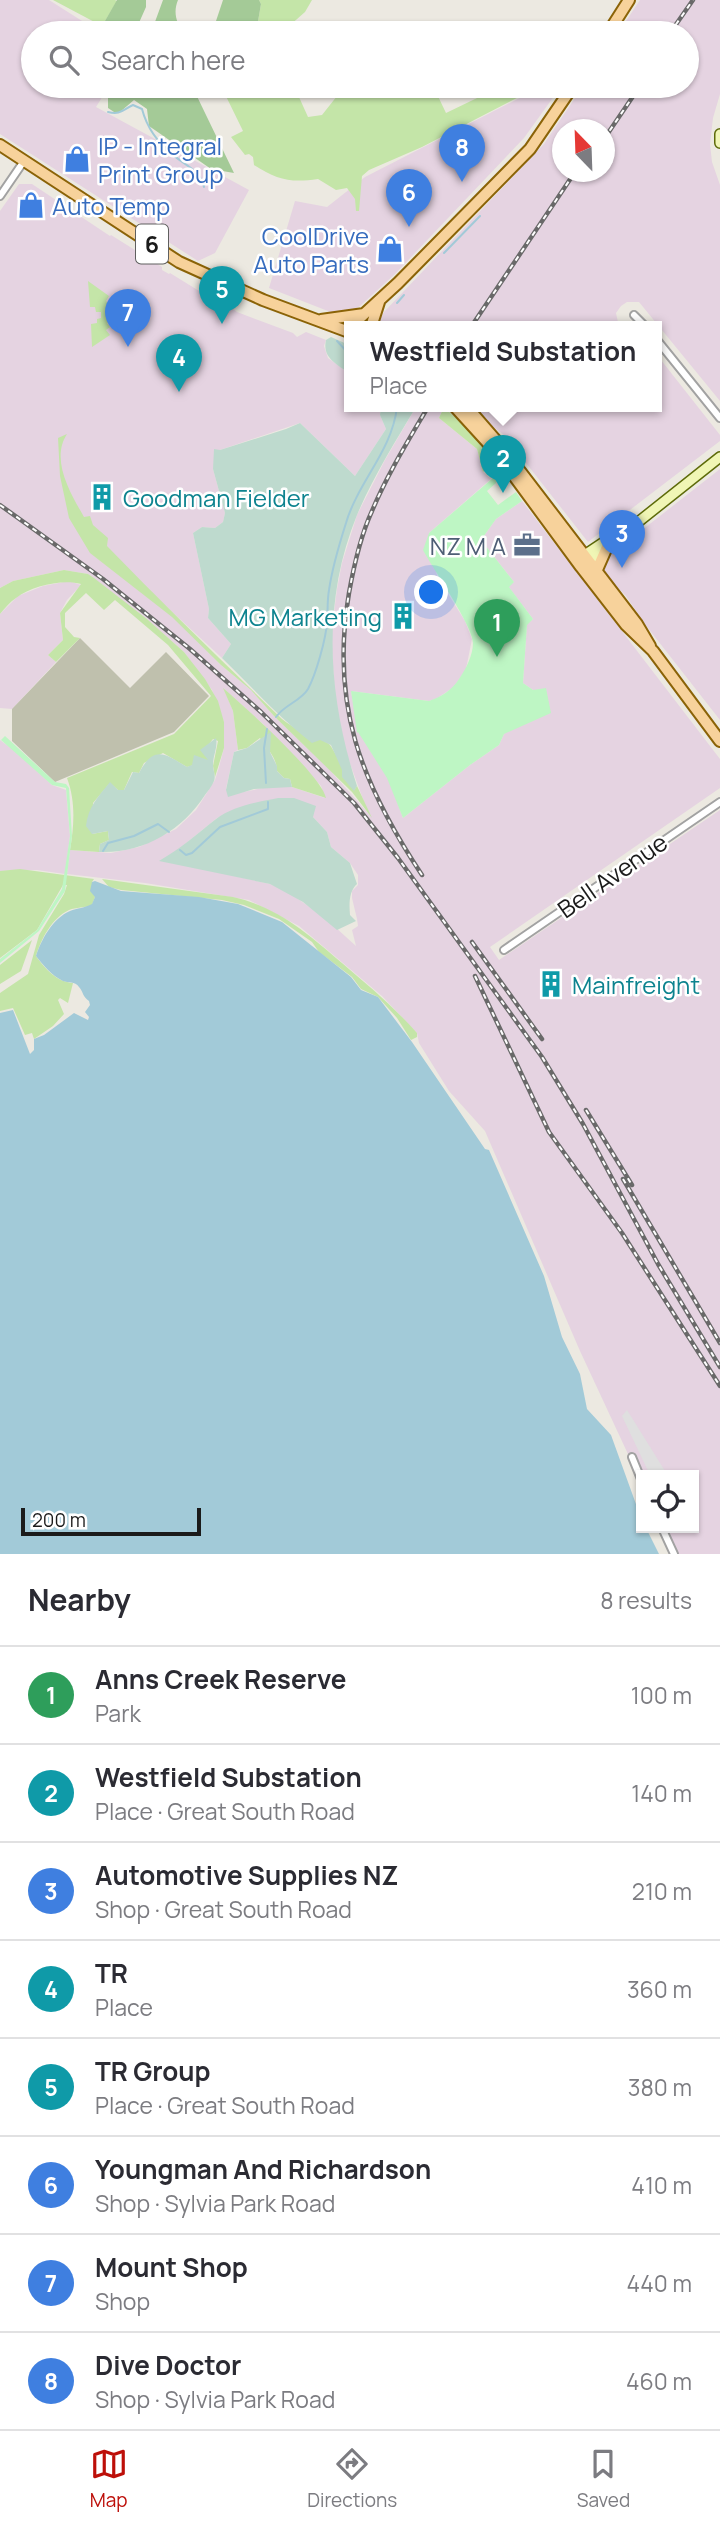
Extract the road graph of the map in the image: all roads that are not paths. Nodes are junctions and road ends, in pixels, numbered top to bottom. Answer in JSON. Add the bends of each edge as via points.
{"nodes":[{"id":1,"x":629,"y":0,"type":"edge"},
{"id":2,"x":616,"y":21,"type":"edge"},
{"id":3,"x":565,"y":98,"type":"edge"},
{"id":4,"x":720,"y":134,"type":"edge"},
{"id":5,"x":720,"y":143,"type":"edge"},
{"id":6,"x":0,"y":145,"type":"edge"},
{"id":7,"x":24,"y":161,"type":"junction"},
{"id":8,"x":0,"y":196,"type":"edge"},
{"id":9,"x":380,"y":299,"type":"junction"},
{"id":10,"x":366,"y":313,"type":"junction"},
{"id":11,"x":635,"y":315,"type":"dead end"},
{"id":12,"x":318,"y":320,"type":"junction"},
{"id":13,"x":358,"y":321,"type":"edge"},
{"id":14,"x":373,"y":321,"type":"edge"},
{"id":15,"x":640,"y":321,"type":"edge"},
{"id":16,"x":344,"y":329,"type":"edge"},
{"id":17,"x":662,"y":346,"type":"edge"},
{"id":18,"x":460,"y":412,"type":"edge"},
{"id":19,"x":471,"y":412,"type":"edge"},
{"id":20,"x":720,"y":418,"type":"edge"},
{"id":21,"x":720,"y":457,"type":"edge"},
{"id":22,"x":620,"y":534,"type":"junction"},
{"id":23,"x":607,"y":547,"type":"junction"},
{"id":24,"x":582,"y":561,"type":"junction"},
{"id":25,"x":596,"y":572,"type":"junction"},
{"id":26,"x":653,"y":651,"type":"junction"},
{"id":27,"x":720,"y":741,"type":"edge"},
{"id":28,"x":720,"y":802,"type":"edge"},
{"id":29,"x":504,"y":950,"type":"dead end"},
{"id":30,"x":632,"y":1457,"type":"dead end"},
{"id":31,"x":637,"y":1470,"type":"edge"},
{"id":32,"x":664,"y":1533,"type":"edge"},
{"id":33,"x":674,"y":1554,"type":"edge"}],
"edges":[{"from":1,"to":2,"type":"main road"},
{"from":3,"to":9,"type":"main road","number":"6","via":[[530,149]]},
{"from":4,"to":5,"type":"street"},
{"from":6,"to":7,"type":"main road","number":"6"},
{"from":7,"to":8,"type":"street"},
{"from":7,"to":12,"type":"main road","number":"6","via":[[179,262]]},
{"from":9,"to":10,"type":"main road","number":"6"},
{"from":9,"to":14,"type":"main road"},
{"from":10,"to":12,"type":"main road"},
{"from":10,"to":13,"type":"main road","number":"6"},
{"from":11,"to":15,"type":"street"},
{"from":12,"to":16,"type":"main road","number":"6"},
{"from":17,"to":20,"type":"street"},
{"from":18,"to":24,"type":"main road"},
{"from":19,"to":24,"type":"main road"},
{"from":21,"to":22,"type":"street"},
{"from":22,"to":23,"type":"street"},
{"from":22,"to":24,"type":"street"},
{"from":23,"to":24,"type":"street"},
{"from":23,"to":25,"type":"main road"},
{"from":24,"to":25,"type":"main road"},
{"from":24,"to":26,"type":"main road","via":[[626,625]]},
{"from":25,"to":26,"type":"main road"},
{"from":26,"to":27,"type":"main road"},
{"from":28,"to":29,"type":"street","name":"Bell Avenue"},
{"from":30,"to":31,"type":"street"},
{"from":32,"to":33,"type":"street"}]}
